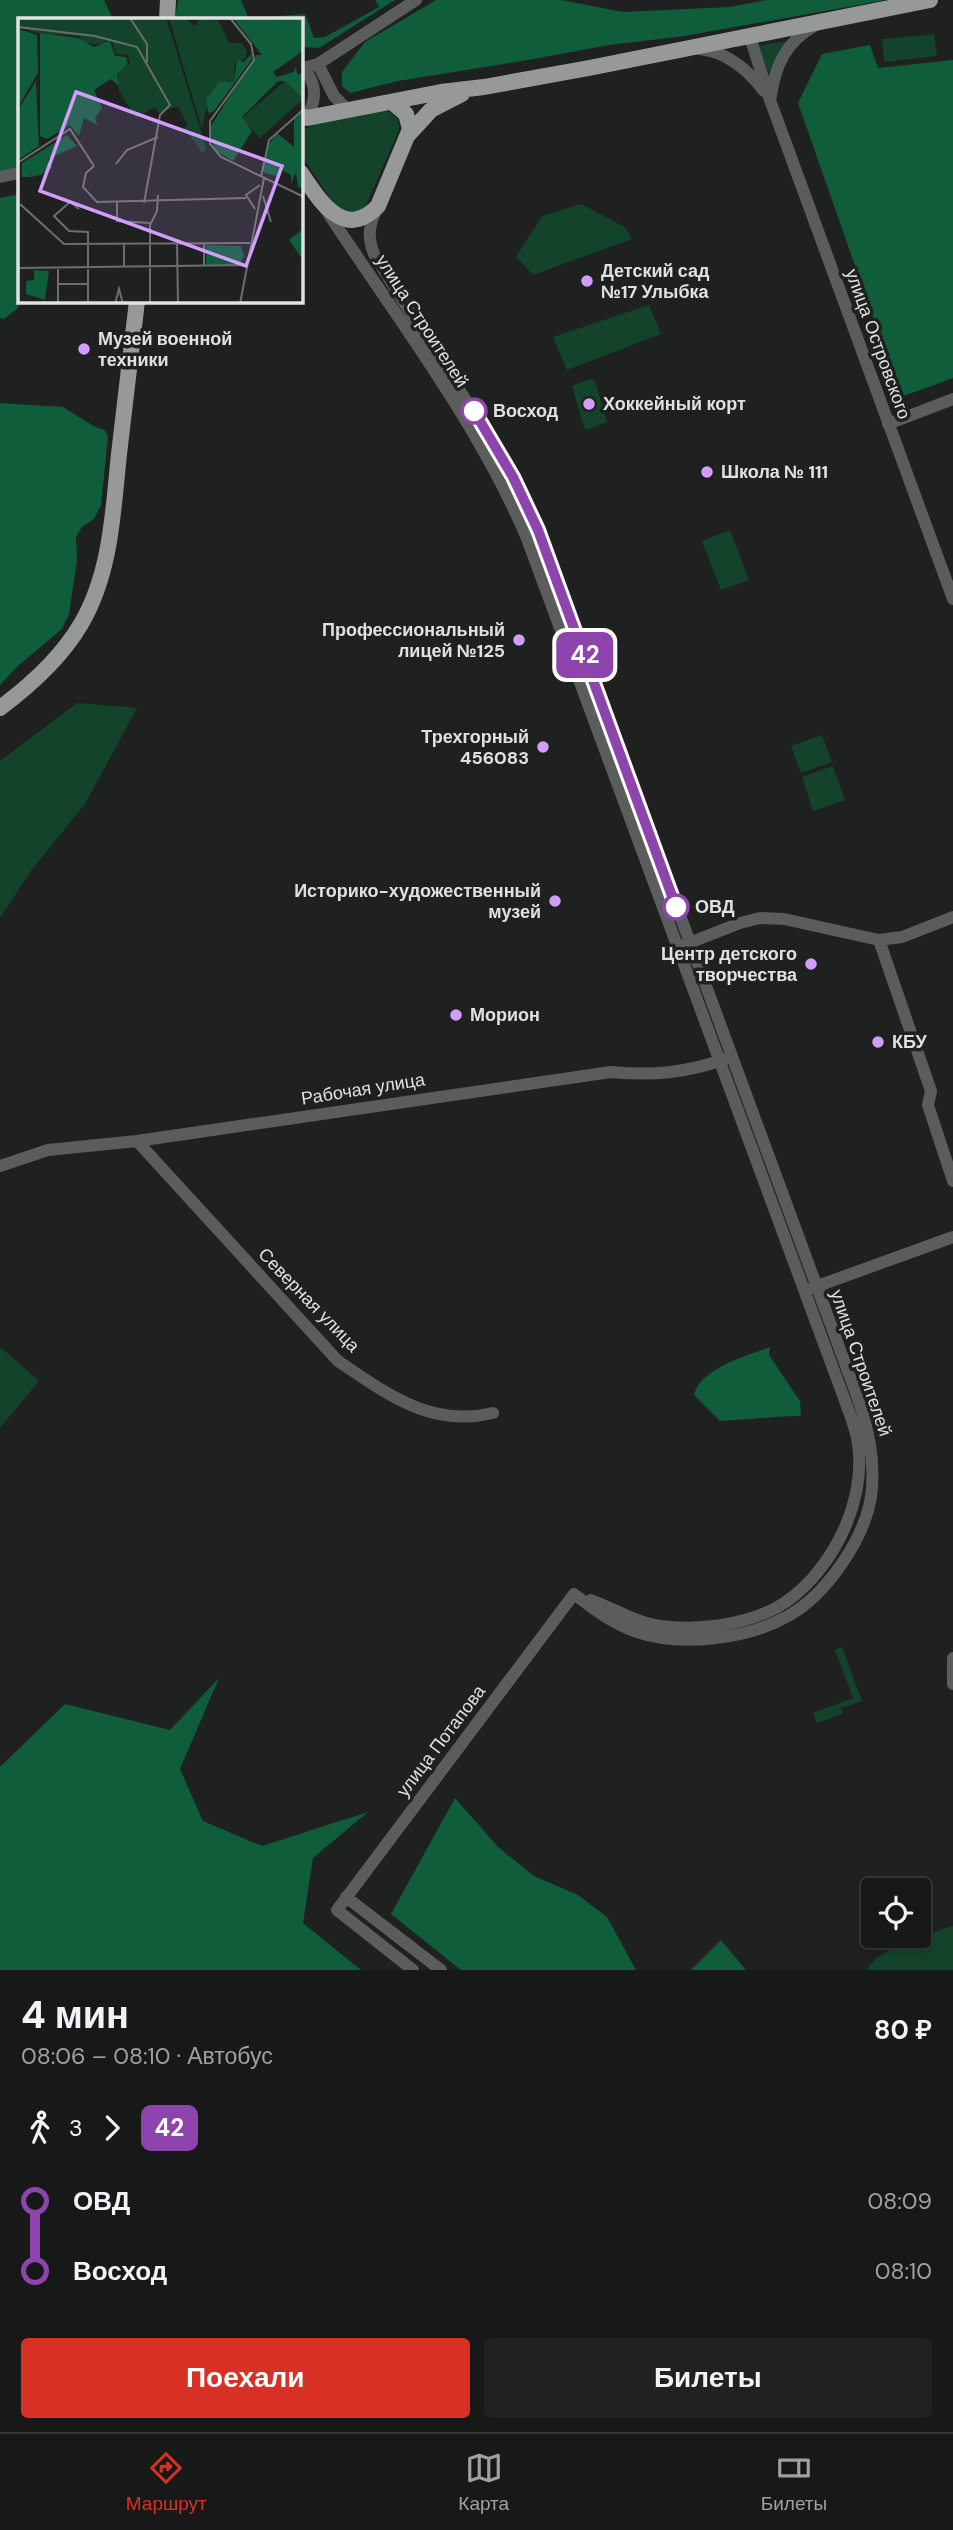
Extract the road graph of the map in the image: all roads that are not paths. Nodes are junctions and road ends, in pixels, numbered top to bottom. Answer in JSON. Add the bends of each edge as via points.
{"nodes":[{"id":1,"x":168,"y":0,"type":"edge"},
{"id":2,"x":415,"y":0,"type":"edge"},
{"id":3,"x":930,"y":0,"type":"edge"},
{"id":4,"x":167,"y":18,"type":"edge"},
{"id":5,"x":822,"y":22,"type":"junction"},
{"id":6,"x":750,"y":37,"type":"junction"},
{"id":7,"x":691,"y":48,"type":"junction"},
{"id":8,"x":318,"y":64,"type":"junction"},
{"id":9,"x":484,"y":88,"type":"junction"},
{"id":10,"x":770,"y":100,"type":"junction"},
{"id":11,"x":392,"y":102,"type":"junction"},
{"id":12,"x":349,"y":111,"type":"junction"},
{"id":13,"x":303,"y":120,"type":"edge"},
{"id":14,"x":407,"y":136,"type":"junction"},
{"id":15,"x":18,"y":173,"type":"edge"},
{"id":16,"x":303,"y":176,"type":"edge"},
{"id":17,"x":0,"y":177,"type":"edge"},
{"id":18,"x":322,"y":204,"type":"junction"},
{"id":19,"x":378,"y":206,"type":"junction"},
{"id":20,"x":136,"y":303,"type":"edge"},
{"id":21,"x":953,"y":399,"type":"edge"},
{"id":22,"x":888,"y":424,"type":"junction"},
{"id":23,"x":953,"y":598,"type":"edge"},
{"id":24,"x":0,"y":708,"type":"edge"},
{"id":25,"x":953,"y":917,"type":"edge"},
{"id":26,"x":879,"y":940,"type":"junction"},
{"id":27,"x":684,"y":946,"type":"junction"},
{"id":28,"x":726,"y":1059,"type":"junction"},
{"id":29,"x":137,"y":1141,"type":"junction"},
{"id":30,"x":0,"y":1166,"type":"edge"},
{"id":31,"x":953,"y":1181,"type":"edge"},
{"id":32,"x":953,"y":1237,"type":"edge"},
{"id":33,"x":811,"y":1289,"type":"junction"},
{"id":34,"x":493,"y":1413,"type":"dead end"},
{"id":35,"x":574,"y":1594,"type":"joint"},
{"id":36,"x":953,"y":1658,"type":"edge"},
{"id":37,"x":953,"y":1684,"type":"edge"},
{"id":38,"x":346,"y":1897,"type":"junction"},
{"id":39,"x":412,"y":1970,"type":"edge"},
{"id":40,"x":441,"y":1970,"type":"edge"}],
"edges":[{"from":1,"to":4,"type":"main road"},
{"from":2,"to":8,"type":"street"},
{"from":3,"to":5,"type":"main road"},
{"from":5,"to":6,"type":"main road"},
{"from":5,"to":10,"type":"street","via":[[789,45],[774,74]]},
{"from":6,"to":7,"type":"main road"},
{"from":6,"to":10,"type":"street"},
{"from":7,"to":9,"type":"main road"},
{"from":7,"to":10,"type":"street","via":[[720,53],[748,71]]},
{"from":8,"to":12,"type":"street","via":[[334,96]]},
{"from":8,"to":13,"type":"street","via":[[303,68],[314,84],[313,107]]},
{"from":9,"to":11,"type":"main road"},
{"from":9,"to":14,"type":"main road","via":[[431,110]]},
{"from":10,"to":22,"type":"street","name":"улица Островского"},
{"from":11,"to":12,"type":"main road"},
{"from":11,"to":14,"type":"main road","via":[[407,114]]},
{"from":12,"to":13,"type":"main road"},
{"from":14,"to":19,"type":"main road"},
{"from":15,"to":17,"type":"street"},
{"from":16,"to":18,"type":"main road"},
{"from":18,"to":19,"type":"main road","via":[[345,219],[368,214]]},
{"from":18,"to":27,"type":"street","name":"улица Строителей","via":[[461,412],[514,507]]},
{"from":19,"to":27,"type":"street","name":"улица Строителей","via":[[369,233],[374,254],[472,406],[538,530]]},
{"from":20,"to":24,"type":"main road","via":[[113,515],[97,590],[65,647]]},
{"from":21,"to":22,"type":"street"},
{"from":22,"to":23,"type":"street","name":"улица Островского"},
{"from":25,"to":26,"type":"street","via":[[902,937]]},
{"from":26,"to":27,"type":"street","via":[[760,918]]},
{"from":26,"to":31,"type":"street","via":[[931,1091],[929,1105]]},
{"from":27,"to":28,"type":"street","name":"улица Строителей"},
{"from":28,"to":29,"type":"street","name":"Рабочая улица","via":[[653,1075],[611,1072]]},
{"from":28,"to":33,"type":"street","name":"улица Строителей"},
{"from":29,"to":30,"type":"street","name":"Рабочая улица","via":[[48,1150]]},
{"from":29,"to":34,"type":"street","name":"Северная улица","via":[[338,1361],[418,1410],[475,1418]]},
{"from":32,"to":33,"type":"street"},
{"from":33,"to":35,"type":"street","name":"улица Строителей","via":[[859,1447],[857,1485],[846,1525],[823,1565],[788,1600],[741,1628],[638,1622]]},
{"from":35,"to":38,"type":"street","name":"улица Потапова"},
{"from":36,"to":37,"type":"street"},
{"from":38,"to":39,"type":"street","name":"улица Потапова","via":[[337,1910]]},
{"from":38,"to":40,"type":"street"}]}
